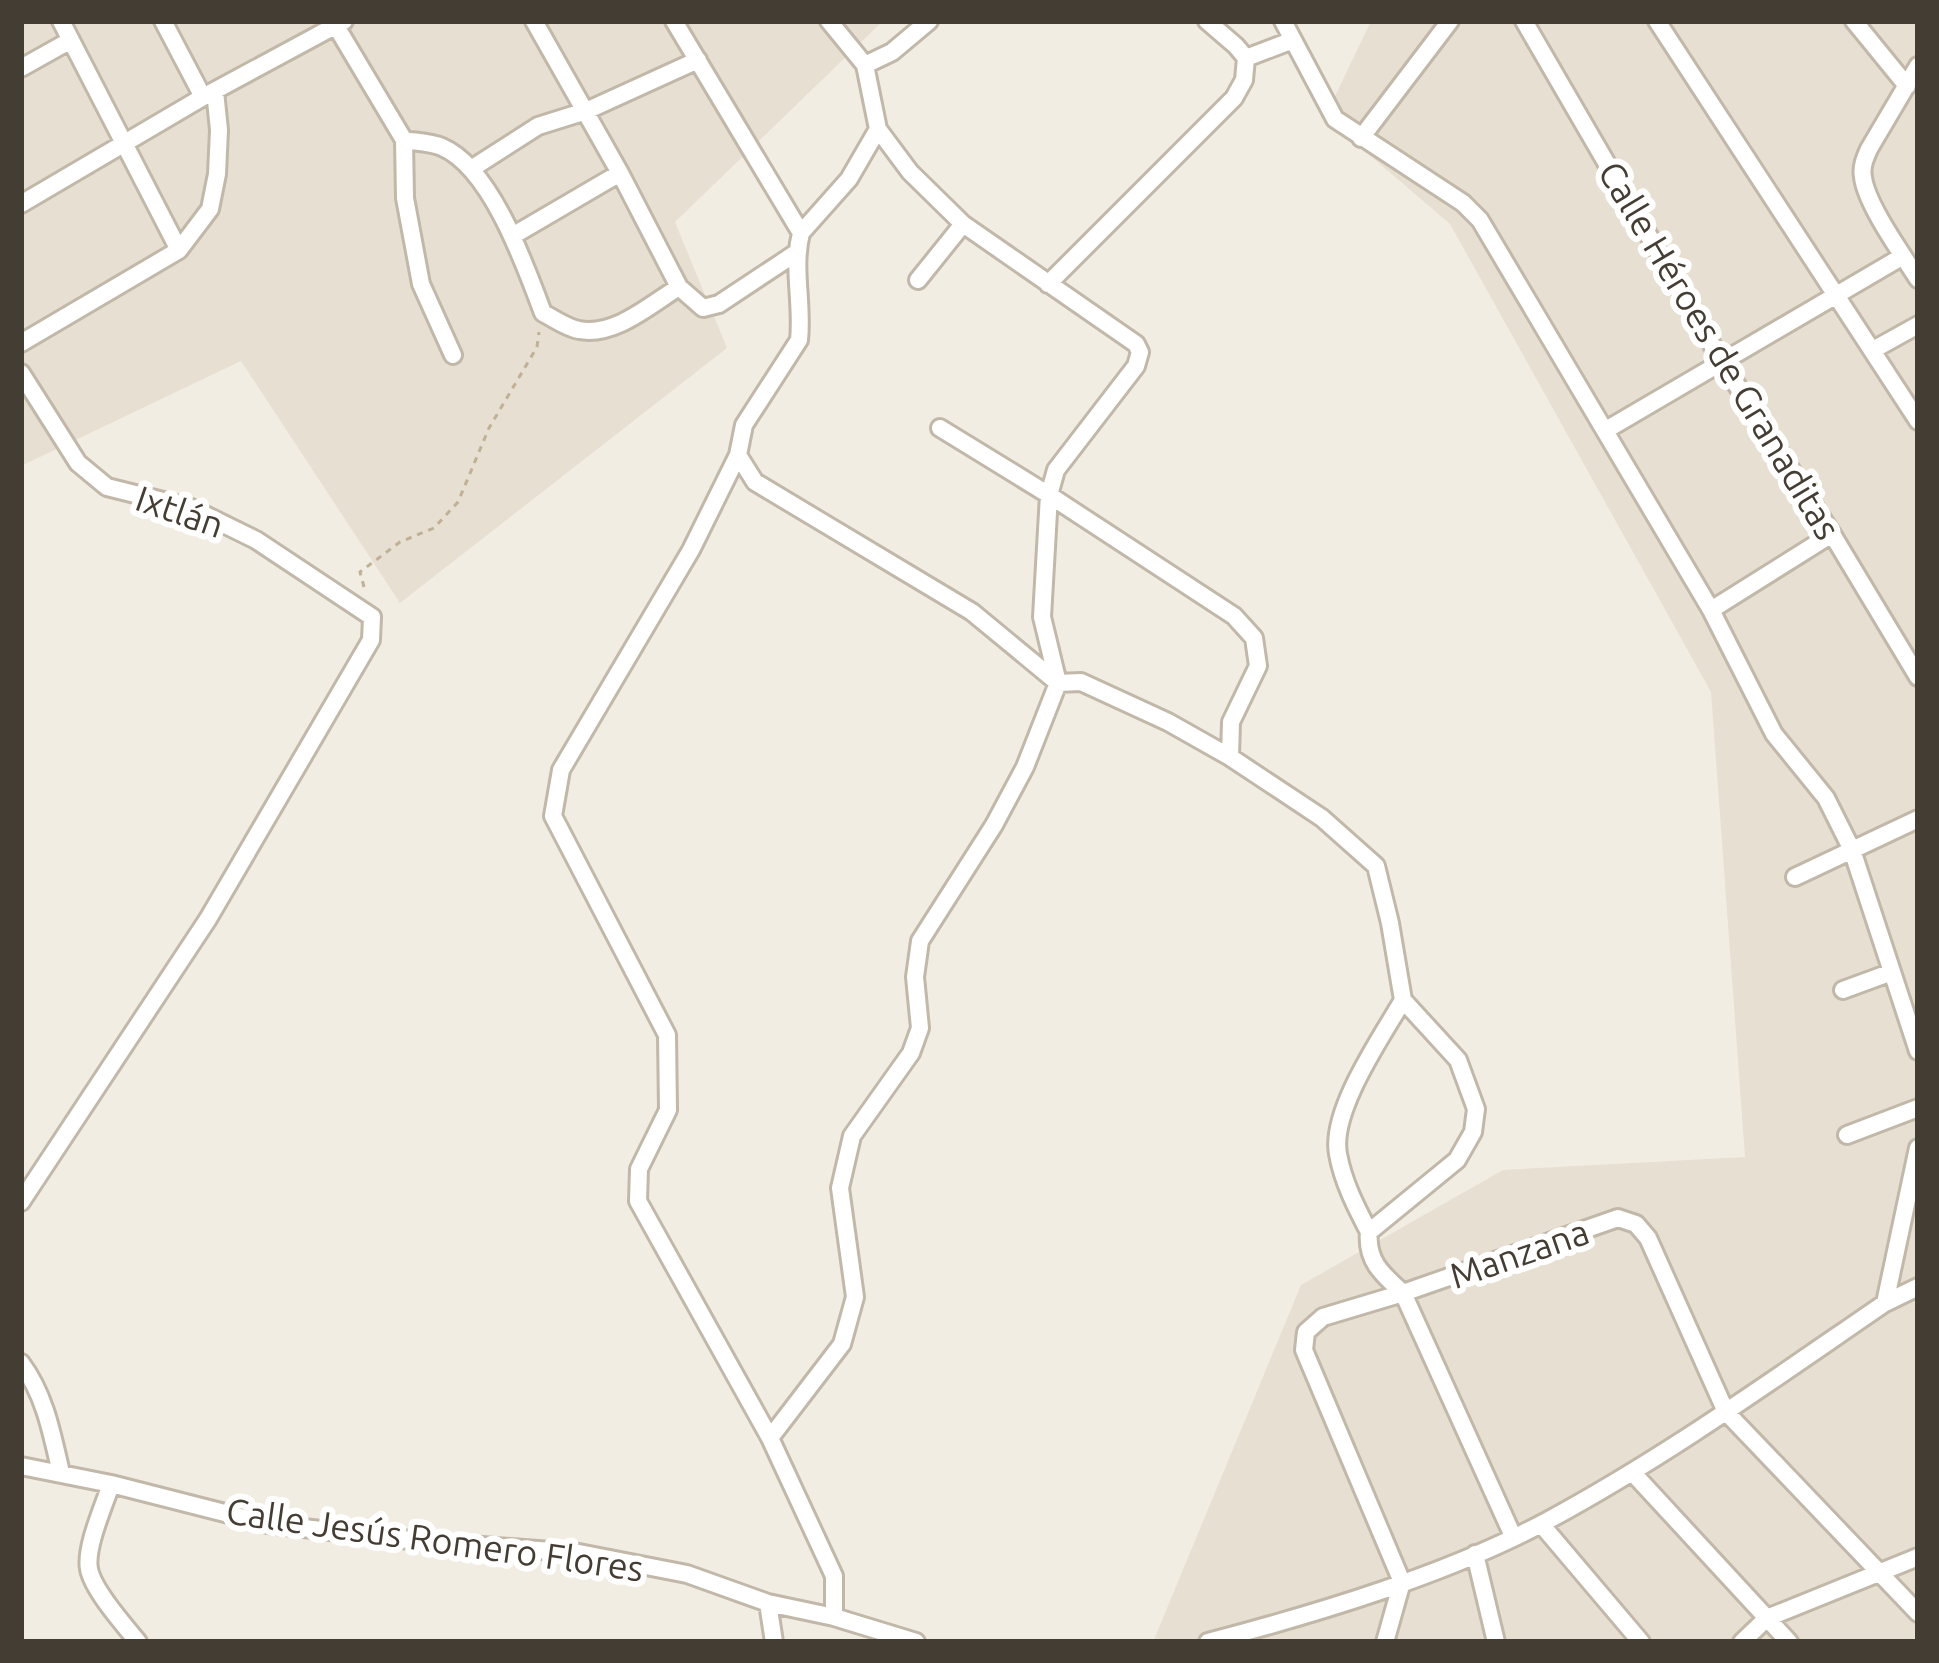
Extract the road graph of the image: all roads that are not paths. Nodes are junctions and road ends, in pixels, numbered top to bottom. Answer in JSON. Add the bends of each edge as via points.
{"nodes":[{"id":1,"x":61,"y":21,"type":"edge"},
{"id":2,"x":163,"y":21,"type":"edge"},
{"id":3,"x":534,"y":21,"type":"edge"},
{"id":4,"x":674,"y":21,"type":"edge"},
{"id":5,"x":829,"y":21,"type":"edge"},
{"id":6,"x":929,"y":21,"type":"edge"},
{"id":7,"x":1207,"y":21,"type":"edge"},
{"id":8,"x":1282,"y":21,"type":"edge"},
{"id":9,"x":1450,"y":21,"type":"edge"},
{"id":10,"x":1524,"y":21,"type":"edge"},
{"id":11,"x":1657,"y":21,"type":"edge"},
{"id":12,"x":1854,"y":21,"type":"edge"},
{"id":13,"x":337,"y":23,"type":"edge"},
{"id":14,"x":71,"y":40,"type":"junction"},
{"id":15,"x":1293,"y":40,"type":"junction"},
{"id":16,"x":1246,"y":58,"type":"junction"},
{"id":17,"x":698,"y":60,"type":"junction"},
{"id":18,"x":865,"y":65,"type":"junction"},
{"id":19,"x":1918,"y":66,"type":"edge"},
{"id":20,"x":21,"y":68,"type":"edge"},
{"id":21,"x":1907,"y":86,"type":"junction"},
{"id":22,"x":209,"y":94,"type":"junction"},
{"id":23,"x":586,"y":112,"type":"junction"},
{"id":24,"x":878,"y":129,"type":"junction"},
{"id":25,"x":1361,"y":138,"type":"junction"},
{"id":26,"x":404,"y":140,"type":"junction"},
{"id":27,"x":124,"y":143,"type":"junction"},
{"id":28,"x":471,"y":169,"type":"junction"},
{"id":29,"x":620,"y":173,"type":"junction"},
{"id":30,"x":21,"y":204,"type":"edge"},
{"id":31,"x":963,"y":224,"type":"junction"},
{"id":32,"x":801,"y":233,"type":"junction"},
{"id":33,"x":514,"y":236,"type":"junction"},
{"id":34,"x":179,"y":250,"type":"junction"},
{"id":35,"x":796,"y":253,"type":"junction"},
{"id":36,"x":1903,"y":256,"type":"junction"},
{"id":37,"x":1918,"y":279,"type":"edge"},
{"id":38,"x":918,"y":280,"type":"dead end"},
{"id":39,"x":1048,"y":284,"type":"junction"},
{"id":40,"x":680,"y":286,"type":"junction"},
{"id":41,"x":1838,"y":296,"type":"junction"},
{"id":42,"x":1918,"y":325,"type":"edge"},
{"id":43,"x":21,"y":343,"type":"edge"},
{"id":44,"x":1873,"y":350,"type":"junction"},
{"id":45,"x":453,"y":355,"type":"dead end"},
{"id":46,"x":1722,"y":362,"type":"junction"},
{"id":47,"x":21,"y":373,"type":"edge"},
{"id":48,"x":1918,"y":421,"type":"edge"},
{"id":49,"x":940,"y":428,"type":"dead end"},
{"id":50,"x":1606,"y":430,"type":"junction"},
{"id":51,"x":738,"y":455,"type":"junction"},
{"id":52,"x":1049,"y":495,"type":"junction"},
{"id":53,"x":1832,"y":534,"type":"junction"},
{"id":54,"x":1711,"y":610,"type":"junction"},
{"id":55,"x":1918,"y":677,"type":"edge"},
{"id":56,"x":1058,"y":683,"type":"junction"},
{"id":57,"x":1229,"y":757,"type":"junction"},
{"id":58,"x":1918,"y":819,"type":"edge"},
{"id":59,"x":1852,"y":850,"type":"junction"},
{"id":60,"x":1795,"y":877,"type":"dead end"},
{"id":61,"x":1892,"y":971,"type":"junction"},
{"id":62,"x":1843,"y":990,"type":"dead end"},
{"id":63,"x":1403,"y":1000,"type":"junction"},
{"id":64,"x":1918,"y":1051,"type":"edge"},
{"id":65,"x":1918,"y":1108,"type":"edge"},
{"id":66,"x":1847,"y":1135,"type":"dead end"},
{"id":67,"x":1918,"y":1148,"type":"edge"},
{"id":68,"x":21,"y":1202,"type":"edge"},
{"id":69,"x":1369,"y":1232,"type":"junction"},
{"id":70,"x":1918,"y":1287,"type":"edge"},
{"id":71,"x":1403,"y":1293,"type":"junction"},
{"id":72,"x":1885,"y":1303,"type":"junction"},
{"id":73,"x":21,"y":1363,"type":"edge"},
{"id":74,"x":1726,"y":1412,"type":"junction"},
{"id":75,"x":770,"y":1438,"type":"junction"},
{"id":76,"x":21,"y":1466,"type":"edge"},
{"id":77,"x":1632,"y":1472,"type":"junction"},
{"id":78,"x":61,"y":1473,"type":"junction"},
{"id":79,"x":111,"y":1484,"type":"junction"},
{"id":80,"x":1541,"y":1524,"type":"junction"},
{"id":81,"x":1513,"y":1536,"type":"junction"},
{"id":82,"x":1475,"y":1554,"type":"junction"},
{"id":83,"x":1918,"y":1557,"type":"edge"},
{"id":84,"x":1880,"y":1572,"type":"junction"},
{"id":85,"x":1402,"y":1582,"type":"junction"},
{"id":86,"x":768,"y":1603,"type":"junction"},
{"id":87,"x":1918,"y":1613,"type":"edge"},
{"id":88,"x":834,"y":1617,"type":"junction"},
{"id":89,"x":1767,"y":1618,"type":"junction"},
{"id":90,"x":1263,"y":1635,"type":"edge"},
{"id":91,"x":138,"y":1642,"type":"edge"},
{"id":92,"x":774,"y":1642,"type":"edge"},
{"id":93,"x":916,"y":1642,"type":"edge"},
{"id":94,"x":1208,"y":1642,"type":"edge"},
{"id":95,"x":1385,"y":1642,"type":"edge"},
{"id":96,"x":1496,"y":1642,"type":"edge"},
{"id":97,"x":1641,"y":1642,"type":"edge"},
{"id":98,"x":1742,"y":1642,"type":"edge"},
{"id":99,"x":1790,"y":1642,"type":"edge"}],
"edges":[{"from":1,"to":14,"type":"street"},
{"from":2,"to":22,"type":"street"},
{"from":3,"to":23,"type":"street"},
{"from":4,"to":17,"type":"street"},
{"from":5,"to":18,"type":"street"},
{"from":6,"to":18,"type":"street"},
{"from":7,"to":16,"type":"street"},
{"from":8,"to":15,"type":"street"},
{"from":9,"to":25,"type":"street"},
{"from":10,"to":46,"type":"street","name":"Calle Héroes de Granaditas"},
{"from":11,"to":41,"type":"street"},
{"from":12,"to":21,"type":"street"},
{"from":13,"to":22,"type":"street"},
{"from":13,"to":26,"type":"street"},
{"from":14,"to":20,"type":"street"},
{"from":14,"to":27,"type":"street"},
{"from":15,"to":16,"type":"street"},
{"from":15,"to":25,"type":"street","via":[[1335,119]]},
{"from":16,"to":39,"type":"street","via":[[1234,98]]},
{"from":17,"to":23,"type":"street"},
{"from":17,"to":32,"type":"street"},
{"from":18,"to":24,"type":"street"},
{"from":19,"to":21,"type":"street"},
{"from":21,"to":36,"type":"street","via":[[1863,164],[1862,180]]},
{"from":22,"to":27,"type":"street"},
{"from":22,"to":34,"type":"street","via":[[218,174],[210,208]]},
{"from":23,"to":28,"type":"street","via":[[538,125]]},
{"from":23,"to":29,"type":"street"},
{"from":24,"to":31,"type":"street"},
{"from":24,"to":32,"type":"street"},
{"from":25,"to":50,"type":"street","via":[[1480,220]]},
{"from":26,"to":28,"type":"street","via":[[442,147]]},
{"from":26,"to":45,"type":"street","via":[[421,284]]},
{"from":27,"to":30,"type":"street"},
{"from":27,"to":34,"type":"street"},
{"from":28,"to":33,"type":"street"},
{"from":29,"to":33,"type":"street"},
{"from":29,"to":40,"type":"street"},
{"from":31,"to":38,"type":"street"},
{"from":31,"to":39,"type":"street"},
{"from":32,"to":35,"type":"street"},
{"from":33,"to":40,"type":"street","via":[[543,313],[574,330],[616,325]]},
{"from":34,"to":43,"type":"street"},
{"from":35,"to":40,"type":"street","via":[[719,304],[703,308]]},
{"from":35,"to":51,"type":"street","via":[[799,340],[744,424]]},
{"from":36,"to":37,"type":"street"},
{"from":36,"to":41,"type":"street"},
{"from":39,"to":52,"type":"street","via":[[1140,352],[1056,470]]},
{"from":41,"to":44,"type":"street"},
{"from":41,"to":46,"type":"street"},
{"from":42,"to":44,"type":"street"},
{"from":44,"to":48,"type":"street"},
{"from":46,"to":50,"type":"street"},
{"from":46,"to":53,"type":"street","name":"Calle Héroes de Granaditas"},
{"from":47,"to":68,"type":"street","name":"Ixtlán","via":[[78,463],[106,487],[191,508],[256,540],[372,617],[371,640],[208,919]]},
{"from":49,"to":52,"type":"street"},
{"from":50,"to":54,"type":"street"},
{"from":51,"to":56,"type":"street","via":[[754,482],[972,612]]},
{"from":51,"to":75,"type":"street","via":[[561,770],[553,816],[667,1035],[668,1110],[639,1168],[638,1201]]},
{"from":52,"to":56,"type":"street","via":[[1042,617]]},
{"from":52,"to":57,"type":"street","via":[[1234,616],[1254,638],[1258,666],[1231,722]]},
{"from":53,"to":54,"type":"street"},
{"from":53,"to":55,"type":"street","name":"Calle Héroes de Granaditas"},
{"from":54,"to":59,"type":"street","via":[[1774,734],[1826,798]]},
{"from":56,"to":57,"type":"street","via":[[1081,682]]},
{"from":56,"to":75,"type":"street","via":[[994,825],[920,941],[920,1028],[853,1136],[840,1188],[855,1297],[842,1344]]},
{"from":57,"to":63,"type":"street","via":[[1322,818],[1376,866]]},
{"from":58,"to":59,"type":"street"},
{"from":59,"to":60,"type":"street"},
{"from":59,"to":61,"type":"street"},
{"from":61,"to":62,"type":"street"},
{"from":61,"to":64,"type":"street"},
{"from":63,"to":69,"type":"street","via":[[1348,1095],[1336,1149]]},
{"from":63,"to":69,"type":"street","via":[[1458,1060],[1476,1109],[1473,1132],[1457,1160]]},
{"from":65,"to":66,"type":"street"},
{"from":67,"to":72,"type":"street"},
{"from":69,"to":71,"type":"street","via":[[1378,1271]]},
{"from":70,"to":72,"type":"street"},
{"from":71,"to":74,"type":"street","name":"Manzana","via":[[1618,1218],[1636,1224]]},
{"from":71,"to":81,"type":"street"},
{"from":71,"to":85,"type":"street","name":"Manzana","via":[[1323,1317],[1306,1332],[1304,1350]]},
{"from":72,"to":74,"type":"street"},
{"from":73,"to":78,"type":"street","via":[[49,1420]]},
{"from":74,"to":77,"type":"street"},
{"from":74,"to":84,"type":"street"},
{"from":75,"to":88,"type":"street","via":[[834,1576]]},
{"from":76,"to":78,"type":"street","name":"Calle Jesús Romero Flores"},
{"from":77,"to":80,"type":"street"},
{"from":77,"to":89,"type":"street"},
{"from":78,"to":79,"type":"street","name":"Calle Jesús Romero Flores"},
{"from":79,"to":86,"type":"street","name":"Calle Jesús Romero Flores","via":[[268,1524],[579,1553],[687,1574]]},
{"from":79,"to":91,"type":"street","via":[[89,1570]]},
{"from":80,"to":81,"type":"street"},
{"from":80,"to":97,"type":"street"},
{"from":81,"to":82,"type":"street"},
{"from":82,"to":85,"type":"street"},
{"from":82,"to":96,"type":"street"},
{"from":83,"to":84,"type":"street"},
{"from":84,"to":87,"type":"street"},
{"from":84,"to":89,"type":"street"},
{"from":85,"to":90,"type":"street"},
{"from":85,"to":95,"type":"street"},
{"from":86,"to":88,"type":"street","name":"Calle Jesús Romero Flores"},
{"from":86,"to":92,"type":"street"},
{"from":88,"to":93,"type":"street","name":"Calle Jesús Romero Flores"},
{"from":89,"to":98,"type":"street"},
{"from":89,"to":99,"type":"street"},
{"from":90,"to":94,"type":"street"}]}
